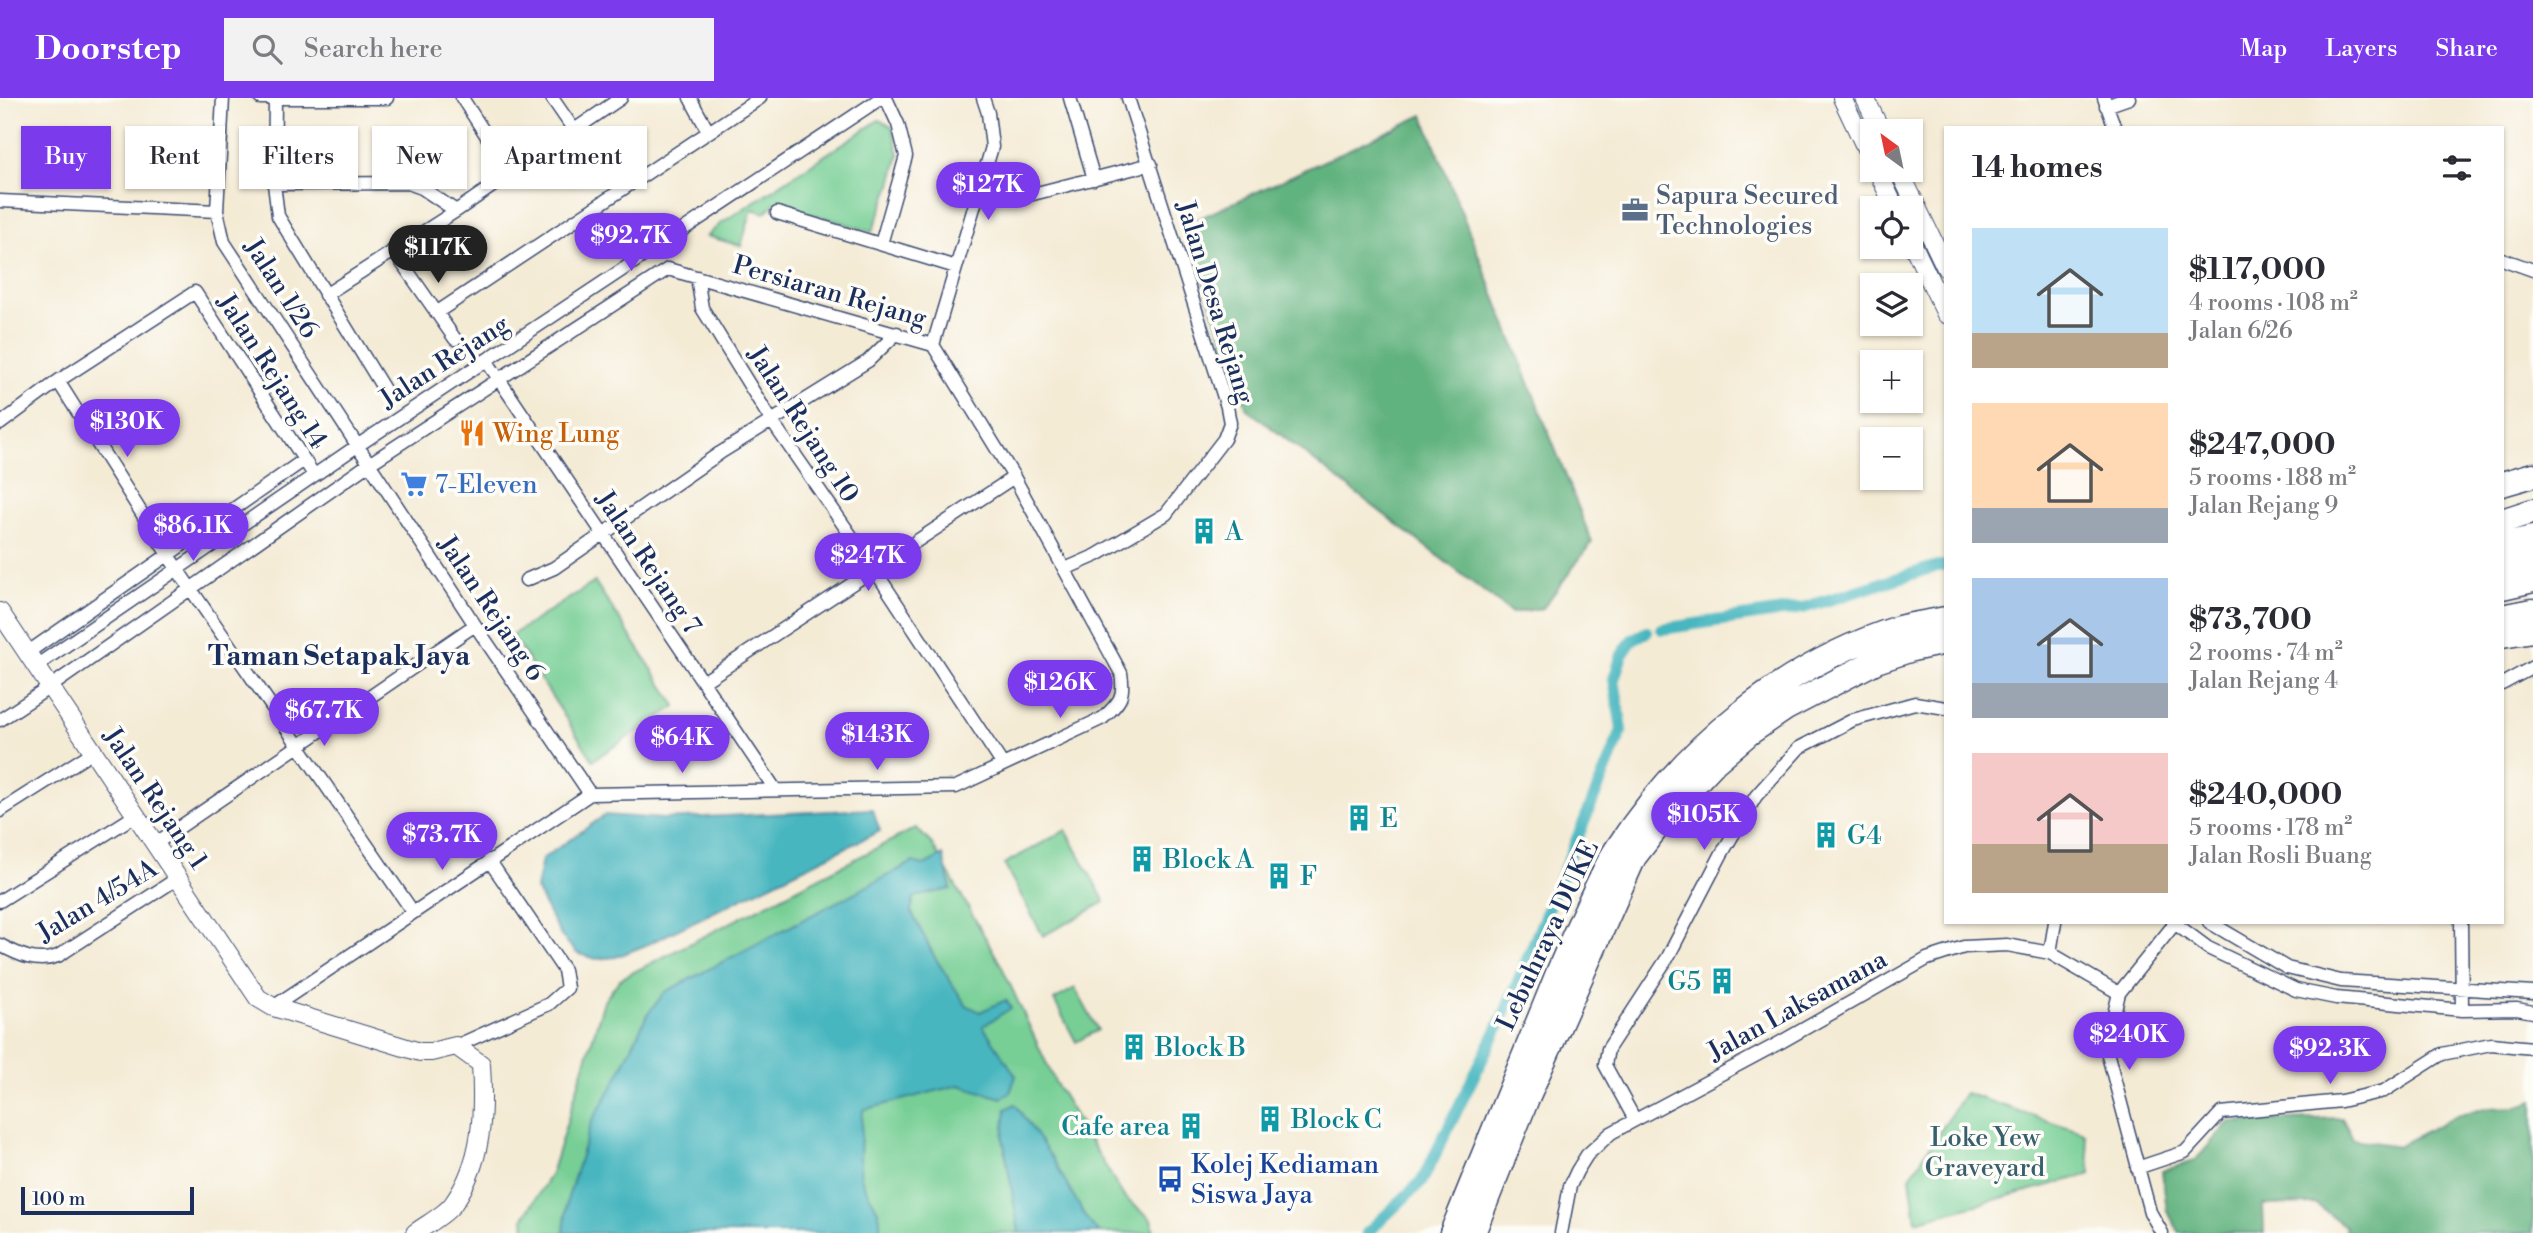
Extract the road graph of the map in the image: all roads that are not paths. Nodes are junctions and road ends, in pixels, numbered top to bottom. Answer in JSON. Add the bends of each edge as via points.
{"nodes":[{"id":1,"x":223,"y":98,"type":"edge"},
{"id":2,"x":260,"y":98,"type":"edge"},
{"id":3,"x":387,"y":98,"type":"edge"},
{"id":4,"x":462,"y":98,"type":"edge"},
{"id":5,"x":552,"y":98,"type":"edge"},
{"id":6,"x":621,"y":98,"type":"edge"},
{"id":7,"x":690,"y":98,"type":"edge"},
{"id":8,"x":760,"y":98,"type":"edge"},
{"id":9,"x":884,"y":98,"type":"edge"},
{"id":10,"x":983,"y":98,"type":"edge"},
{"id":11,"x":1070,"y":98,"type":"edge"},
{"id":12,"x":1128,"y":98,"type":"edge"},
{"id":13,"x":1843,"y":98,"type":"edge"},
{"id":14,"x":1865,"y":98,"type":"edge"},
{"id":15,"x":2129,"y":98,"type":"edge"},
{"id":16,"x":275,"y":99,"type":"edge"},
{"id":17,"x":2105,"y":102,"type":"edge"},
{"id":18,"x":1875,"y":119,"type":"edge"},
{"id":19,"x":275,"y":126,"type":"edge"},
{"id":20,"x":571,"y":126,"type":"edge"},
{"id":21,"x":580,"y":126,"type":"edge"},
{"id":22,"x":2114,"y":126,"type":"edge"},
{"id":23,"x":481,"y":127,"type":"edge"},
{"id":24,"x":708,"y":131,"type":"junction"},
{"id":25,"x":1860,"y":135,"type":"edge"},
{"id":26,"x":1150,"y":164,"type":"junction"},
{"id":27,"x":1094,"y":180,"type":"junction"},
{"id":28,"x":1905,"y":182,"type":"edge"},
{"id":29,"x":358,"y":183,"type":"edge"},
{"id":30,"x":275,"y":189,"type":"edge"},
{"id":31,"x":486,"y":189,"type":"edge"},
{"id":32,"x":980,"y":191,"type":"junction"},
{"id":33,"x":0,"y":201,"type":"edge"},
{"id":34,"x":218,"y":211,"type":"junction"},
{"id":35,"x":456,"y":211,"type":"junction"},
{"id":36,"x":777,"y":213,"type":"dead end"},
{"id":37,"x":881,"y":244,"type":"junction"},
{"id":38,"x":393,"y":250,"type":"junction"},
{"id":39,"x":1920,"y":259,"type":"edge"},
{"id":40,"x":2504,"y":260,"type":"edge"},
{"id":41,"x":1944,"y":264,"type":"edge"},
{"id":42,"x":956,"y":267,"type":"junction"},
{"id":43,"x":2533,"y":270,"type":"edge"},
{"id":44,"x":697,"y":277,"type":"junction"},
{"id":45,"x":325,"y":295,"type":"junction"},
{"id":46,"x":1944,"y":310,"type":"edge"},
{"id":47,"x":436,"y":313,"type":"junction"},
{"id":48,"x":897,"y":333,"type":"junction"},
{"id":49,"x":455,"y":339,"type":"dead end"},
{"id":50,"x":933,"y":345,"type":"junction"},
{"id":51,"x":486,"y":360,"type":"junction"},
{"id":52,"x":58,"y":380,"type":"junction"},
{"id":53,"x":499,"y":380,"type":"junction"},
{"id":54,"x":385,"y":391,"type":"dead end"},
{"id":55,"x":771,"y":419,"type":"junction"},
{"id":56,"x":0,"y":424,"type":"edge"},
{"id":57,"x":357,"y":446,"type":"junction"},
{"id":58,"x":304,"y":460,"type":"junction"},
{"id":59,"x":369,"y":464,"type":"junction"},
{"id":60,"x":314,"y":475,"type":"junction"},
{"id":61,"x":2533,"y":475,"type":"edge"},
{"id":62,"x":1014,"y":477,"type":"junction"},
{"id":63,"x":2504,"y":483,"type":"edge"},
{"id":64,"x":2533,"y":511,"type":"edge"},
{"id":65,"x":2504,"y":520,"type":"edge"},
{"id":66,"x":2533,"y":521,"type":"edge"},
{"id":67,"x":2504,"y":529,"type":"edge"},
{"id":68,"x":603,"y":534,"type":"junction"},
{"id":69,"x":2533,"y":538,"type":"edge"},
{"id":70,"x":2504,"y":545,"type":"edge"},
{"id":71,"x":168,"y":555,"type":"junction"},
{"id":72,"x":2533,"y":558,"type":"edge"},
{"id":73,"x":2504,"y":565,"type":"edge"},
{"id":74,"x":177,"y":569,"type":"junction"},
{"id":75,"x":874,"y":569,"type":"junction"},
{"id":76,"x":1065,"y":569,"type":"junction"},
{"id":77,"x":526,"y":579,"type":"dead end"},
{"id":78,"x":2533,"y":580,"type":"edge"},
{"id":79,"x":2504,"y":587,"type":"edge"},
{"id":80,"x":190,"y":589,"type":"junction"},
{"id":81,"x":2533,"y":598,"type":"edge"},
{"id":82,"x":2504,"y":600,"type":"edge"},
{"id":83,"x":2533,"y":611,"type":"edge"},
{"id":84,"x":0,"y":612,"type":"edge"},
{"id":85,"x":1944,"y":613,"type":"edge"},
{"id":86,"x":2504,"y":617,"type":"edge"},
{"id":87,"x":1944,"y":619,"type":"edge"},
{"id":88,"x":475,"y":625,"type":"junction"},
{"id":89,"x":1902,"y":628,"type":"junction"},
{"id":90,"x":2533,"y":630,"type":"edge"},
{"id":91,"x":2504,"y":635,"type":"edge"},
{"id":92,"x":1944,"y":642,"type":"edge"},
{"id":93,"x":31,"y":659,"type":"junction"},
{"id":94,"x":2533,"y":667,"type":"edge"},
{"id":95,"x":703,"y":682,"type":"junction"},
{"id":96,"x":2504,"y":683,"type":"edge"},
{"id":97,"x":50,"y":687,"type":"junction"},
{"id":98,"x":1944,"y":708,"type":"edge"},
{"id":99,"x":0,"y":720,"type":"edge"},
{"id":100,"x":299,"y":746,"type":"junction"},
{"id":101,"x":992,"y":748,"type":"junction"},
{"id":102,"x":93,"y":751,"type":"junction"},
{"id":103,"x":1008,"y":763,"type":"junction"},
{"id":104,"x":985,"y":774,"type":"junction"},
{"id":105,"x":775,"y":789,"type":"junction"},
{"id":106,"x":590,"y":794,"type":"junction"},
{"id":107,"x":0,"y":811,"type":"edge"},
{"id":108,"x":136,"y":815,"type":"junction"},
{"id":109,"x":155,"y":844,"type":"junction"},
{"id":110,"x":489,"y":860,"type":"junction"},
{"id":111,"x":178,"y":878,"type":"junction"},
{"id":112,"x":0,"y":901,"type":"edge"},
{"id":113,"x":413,"y":912,"type":"junction"},
{"id":114,"x":2055,"y":924,"type":"edge"},
{"id":115,"x":2173,"y":924,"type":"edge"},
{"id":116,"x":2175,"y":924,"type":"edge"},
{"id":117,"x":2213,"y":924,"type":"edge"},
{"id":118,"x":2461,"y":924,"type":"edge"},
{"id":119,"x":0,"y":945,"type":"edge"},
{"id":120,"x":2050,"y":953,"type":"junction"},
{"id":121,"x":2462,"y":988,"type":"junction"},
{"id":122,"x":2119,"y":993,"type":"junction"},
{"id":123,"x":2533,"y":993,"type":"edge"},
{"id":124,"x":273,"y":1007,"type":"junction"},
{"id":125,"x":2462,"y":1010,"type":"junction"},
{"id":126,"x":2533,"y":1012,"type":"edge"},
{"id":127,"x":483,"y":1033,"type":"junction"},
{"id":128,"x":456,"y":1046,"type":"junction"},
{"id":129,"x":2533,"y":1048,"type":"edge"},
{"id":130,"x":481,"y":1064,"type":"junction"},
{"id":131,"x":1635,"y":1120,"type":"junction"},
{"id":132,"x":2137,"y":1168,"type":"junction"},
{"id":133,"x":415,"y":1233,"type":"edge"},
{"id":134,"x":1452,"y":1233,"type":"edge"},
{"id":135,"x":1473,"y":1233,"type":"edge"},
{"id":136,"x":1561,"y":1233,"type":"edge"},
{"id":137,"x":2162,"y":1233,"type":"edge"}],
"edges":[{"from":1,"to":34,"type":"street","name":"Jalan 1/26"},
{"from":2,"to":16,"type":"street"},
{"from":3,"to":16,"type":"street"},
{"from":4,"to":23,"type":"street"},
{"from":5,"to":20,"type":"street"},
{"from":6,"to":21,"type":"street"},
{"from":7,"to":24,"type":"street"},
{"from":8,"to":24,"type":"street"},
{"from":9,"to":37,"type":"street","via":[[898,124],[906,156]]},
{"from":9,"to":51,"type":"street","name":"Jalan Rejang"},
{"from":10,"to":32,"type":"street","via":[[992,147]]},
{"from":11,"to":27,"type":"street"},
{"from":12,"to":26,"type":"street","name":"Jalan Desa Rejang"},
{"from":13,"to":25,"type":"street"},
{"from":14,"to":18,"type":"street"},
{"from":15,"to":17,"type":"street"},
{"from":16,"to":19,"type":"street"},
{"from":17,"to":22,"type":"street"},
{"from":24,"to":47,"type":"street"},
{"from":26,"to":27,"type":"street"},
{"from":26,"to":76,"type":"street","name":"Jalan Desa Rejang","via":[[1230,423],[1224,439],[1166,514]]},
{"from":27,"to":32,"type":"street","via":[[1025,196]]},
{"from":28,"to":41,"type":"street"},
{"from":29,"to":35,"type":"street","via":[[408,183]]},
{"from":30,"to":45,"type":"street","via":[[278,216]]},
{"from":31,"to":35,"type":"street"},
{"from":32,"to":42,"type":"street"},
{"from":33,"to":34,"type":"street"},
{"from":34,"to":57,"type":"street","name":"Jalan 1/26","via":[[224,242]]},
{"from":35,"to":38,"type":"street"},
{"from":36,"to":37,"type":"street"},
{"from":37,"to":42,"type":"street"},
{"from":38,"to":45,"type":"street"},
{"from":38,"to":47,"type":"street"},
{"from":39,"to":46,"type":"street"},
{"from":40,"to":43,"type":"street"},
{"from":42,"to":50,"type":"street"},
{"from":44,"to":48,"type":"street","name":"Persiaran Rejang"},
{"from":44,"to":53,"type":"street","name":"Persiaran Rejang","via":[[668,269]]},
{"from":44,"to":55,"type":"street","name":"Jalan Rejang 10","via":[[702,309]]},
{"from":45,"to":54,"type":"street"},
{"from":47,"to":49,"type":"street"},
{"from":48,"to":50,"type":"street","name":"Persiaran Rejang"},
{"from":48,"to":55,"type":"street","via":[[868,361]]},
{"from":50,"to":62,"type":"street","name":"Persiaran Rejang"},
{"from":51,"to":53,"type":"street","name":"Jalan Rejang 7"},
{"from":51,"to":57,"type":"street","name":"Jalan Rejang"},
{"from":52,"to":56,"type":"street"},
{"from":52,"to":58,"type":"street","name":"Jalan Rejang 14","via":[[195,292]]},
{"from":52,"to":71,"type":"street"},
{"from":53,"to":59,"type":"street","name":"Persiaran Rejang"},
{"from":53,"to":68,"type":"street","name":"Jalan Rejang 7"},
{"from":55,"to":68,"type":"street"},
{"from":55,"to":75,"type":"street","name":"Jalan Rejang 10"},
{"from":57,"to":59,"type":"street","name":"Jalan Rejang 6"},
{"from":57,"to":60,"type":"street","name":"Jalan Rejang"},
{"from":58,"to":60,"type":"street","name":"Jalan Rejang 14"},
{"from":58,"to":71,"type":"street"},
{"from":59,"to":80,"type":"street","name":"Persiaran Rejang"},
{"from":59,"to":88,"type":"street","name":"Jalan Rejang 6"},
{"from":60,"to":74,"type":"street","name":"Jalan Rejang"},
{"from":61,"to":63,"type":"highway"},
{"from":62,"to":75,"type":"street"},
{"from":62,"to":76,"type":"street","name":"Persiaran Rejang"},
{"from":64,"to":65,"type":"highway"},
{"from":66,"to":67,"type":"highway"},
{"from":68,"to":77,"type":"street","via":[[554,568]]},
{"from":68,"to":95,"type":"street","name":"Jalan Rejang 7"},
{"from":69,"to":70,"type":"highway"},
{"from":71,"to":74,"type":"street"},
{"from":71,"to":93,"type":"street"},
{"from":72,"to":73,"type":"highway"},
{"from":74,"to":80,"type":"street"},
{"from":74,"to":93,"type":"street","name":"Jalan Rejang"},
{"from":75,"to":95,"type":"street"},
{"from":75,"to":101,"type":"street","name":"Jalan Rejang 10"},
{"from":76,"to":103,"type":"street","name":"Persiaran Rejang","via":[[1121,673],[1121,699],[1103,718]]},
{"from":78,"to":79,"type":"highway"},
{"from":80,"to":97,"type":"street","name":"Persiaran Rejang"},
{"from":80,"to":100,"type":"street"},
{"from":81,"to":82,"type":"highway"},
{"from":83,"to":86,"type":"highway"},
{"from":84,"to":93,"type":"street","name":"Jalan Rejang 1"},
{"from":85,"to":89,"type":"highway"},
{"from":87,"to":89,"type":"highway","name":"Lebuhraya DUKE"},
{"from":88,"to":100,"type":"street"},
{"from":88,"to":106,"type":"street","name":"Jalan Rejang 6"},
{"from":89,"to":134,"type":"highway","name":"Lebuhraya DUKE","via":[[1833,656],[1783,683],[1690,756],[1647,805],[1615,852],[1572,940]]},
{"from":90,"to":91,"type":"highway"},
{"from":92,"to":135,"type":"highway","name":"Lebuhraya DUKE","via":[[1875,661],[1786,708],[1715,762],[1672,808],[1634,857]]},
{"from":93,"to":97,"type":"street","name":"Jalan Rejang 1"},
{"from":94,"to":96,"type":"street"},
{"from":95,"to":105,"type":"street","name":"Jalan Rejang 7"},
{"from":97,"to":99,"type":"street","name":"Persiaran Rejang"},
{"from":97,"to":102,"type":"street","name":"Jalan Rejang 1"},
{"from":98,"to":131,"type":"street","via":[[1915,703],[1853,720],[1799,748],[1756,796],[1668,957],[1608,1049],[1605,1065]]},
{"from":100,"to":109,"type":"street"},
{"from":100,"to":113,"type":"street"},
{"from":101,"to":103,"type":"street"},
{"from":101,"to":104,"type":"street"},
{"from":102,"to":107,"type":"street"},
{"from":102,"to":108,"type":"street","name":"Jalan Rejang 1"},
{"from":103,"to":104,"type":"street"},
{"from":104,"to":105,"type":"street","via":[[947,788]]},
{"from":105,"to":106,"type":"street"},
{"from":106,"to":110,"type":"street"},
{"from":108,"to":109,"type":"street","name":"Jalan Rejang 1"},
{"from":108,"to":112,"type":"street"},
{"from":109,"to":111,"type":"street","name":"Jalan Rejang 1"},
{"from":110,"to":113,"type":"street"},
{"from":110,"to":127,"type":"street","via":[[564,970],[567,988],[549,1004]]},
{"from":111,"to":119,"type":"street","name":"Jalan 4/54A","via":[[58,956],[47,960],[26,957]]},
{"from":111,"to":124,"type":"street","name":"Jalan Rejang 1","via":[[258,998]]},
{"from":113,"to":124,"type":"street"},
{"from":114,"to":120,"type":"street"},
{"from":115,"to":122,"type":"street"},
{"from":116,"to":125,"type":"street","via":[[2208,948],[2296,990]]},
{"from":117,"to":121,"type":"street","via":[[2287,968],[2341,981]]},
{"from":118,"to":121,"type":"street"},
{"from":120,"to":122,"type":"street","name":"Jalan Laksamana"},
{"from":120,"to":131,"type":"street","name":"Jalan Laksamana","via":[[2007,945],[1964,947],[1927,959]]},
{"from":121,"to":123,"type":"street"},
{"from":121,"to":125,"type":"street"},
{"from":122,"to":132,"type":"street","via":[[2106,1048]]},
{"from":124,"to":128,"type":"street","via":[[420,1052]]},
{"from":125,"to":126,"type":"street"},
{"from":127,"to":128,"type":"street"},
{"from":127,"to":130,"type":"street"},
{"from":128,"to":130,"type":"street"},
{"from":129,"to":132,"type":"street","via":[[2491,1044],[2442,1054],[2384,1091],[2341,1101],[2221,1114],[2185,1152]]},
{"from":130,"to":133,"type":"street","via":[[483,1113],[476,1162],[453,1206]]},
{"from":131,"to":136,"type":"street","name":"Jalan Laksamana","via":[[1611,1133],[1587,1155],[1570,1186]]},
{"from":132,"to":137,"type":"street","via":[[2150,1212]]}]}
